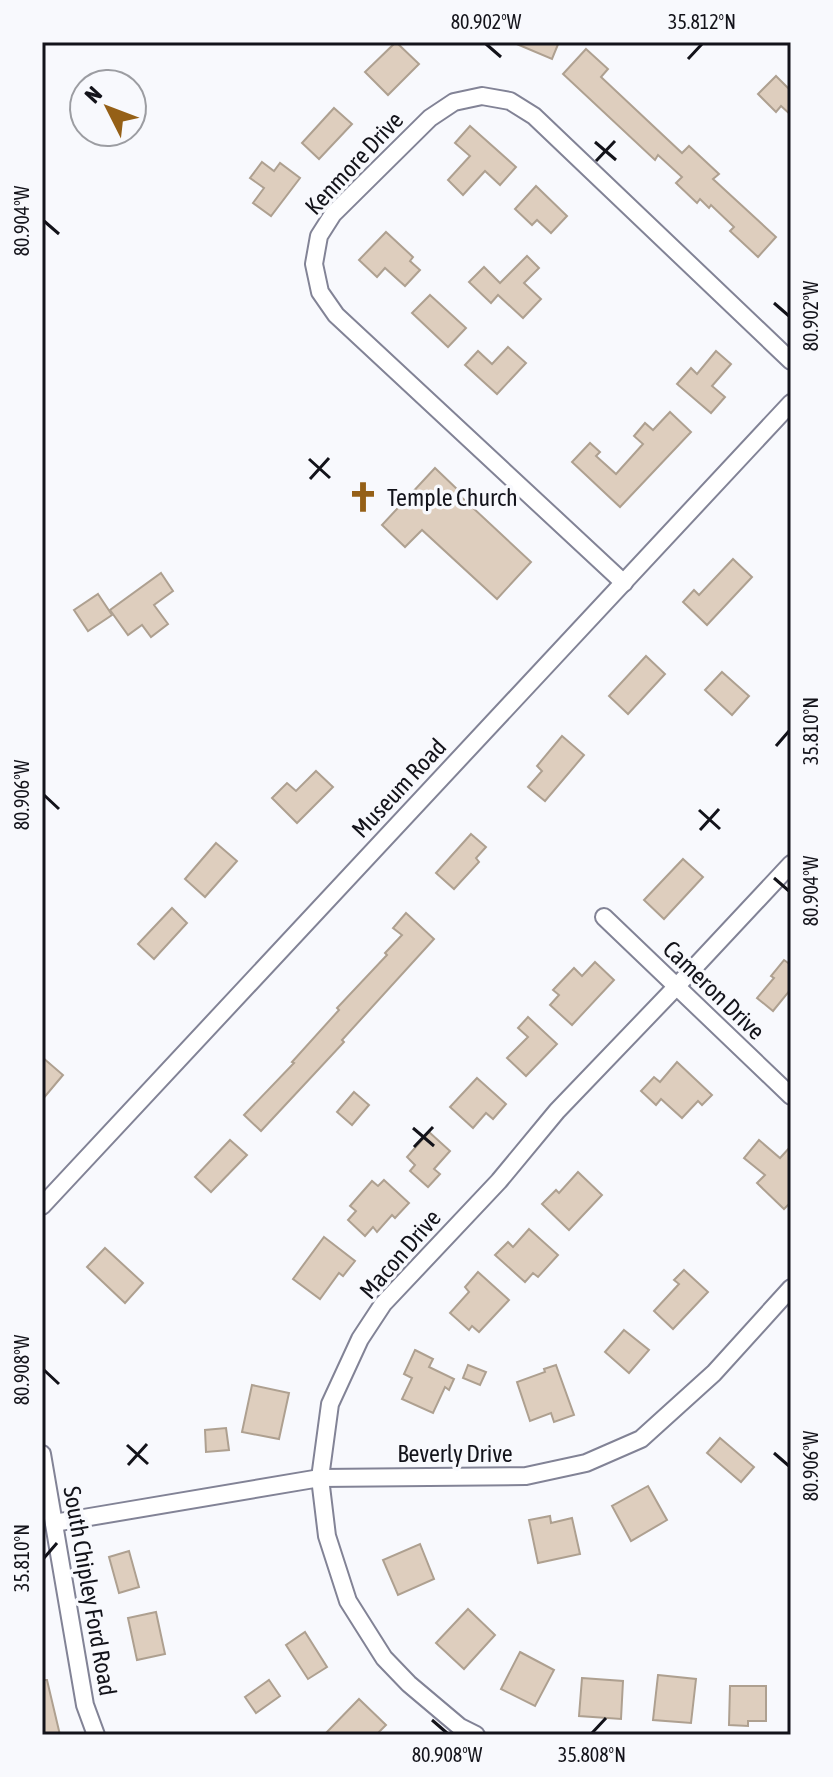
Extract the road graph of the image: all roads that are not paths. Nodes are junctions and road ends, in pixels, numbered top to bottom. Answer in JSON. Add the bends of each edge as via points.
{"nodes":[{"id":1,"x":791,"y":361,"type":"edge"},
{"id":2,"x":791,"y":403,"type":"edge"},
{"id":3,"x":624,"y":583,"type":"junction"},
{"id":4,"x":791,"y":864,"type":"edge"},
{"id":5,"x":604,"y":917,"type":"dead end"},
{"id":6,"x":676,"y":987,"type":"junction"},
{"id":7,"x":791,"y":1096,"type":"edge"},
{"id":8,"x":42,"y":1206,"type":"edge"},
{"id":9,"x":791,"y":1288,"type":"edge"},
{"id":10,"x":42,"y":1454,"type":"edge"},
{"id":11,"x":320,"y":1478,"type":"junction"},
{"id":12,"x":54,"y":1523,"type":"junction"},
{"id":13,"x":96,"y":1735,"type":"edge"},
{"id":14,"x":476,"y":1735,"type":"edge"}],
"edges":[{"from":1,"to":3,"type":"street","name":"Kenmore Drive","via":[[534,116],[510,101],[482,96],[454,102],[430,118],[333,214],[319,236],[314,264],[320,292],[336,315]]},
{"from":2,"to":3,"type":"street","name":"Museum Road"},
{"from":3,"to":8,"type":"street","name":"Museum Road"},
{"from":4,"to":6,"type":"street","name":"Macon Drive"},
{"from":5,"to":6,"type":"street","name":"Cameron Drive"},
{"from":6,"to":7,"type":"street","name":"Cameron Drive"},
{"from":6,"to":11,"type":"street","name":"Macon Drive","via":[[383,1304],[330,1404]]},
{"from":9,"to":11,"type":"street","name":"Beverly Drive","via":[[714,1373],[641,1439],[586,1463],[526,1476]]},
{"from":10,"to":12,"type":"street","name":"South Chipley Ford Road"},
{"from":11,"to":12,"type":"street","name":"Beverly Drive"},
{"from":11,"to":14,"type":"street","name":"Macon Drive","via":[[327,1536],[348,1601],[392,1667]]},
{"from":12,"to":13,"type":"street","name":"South Chipley Ford Road","via":[[85,1705]]}]}
